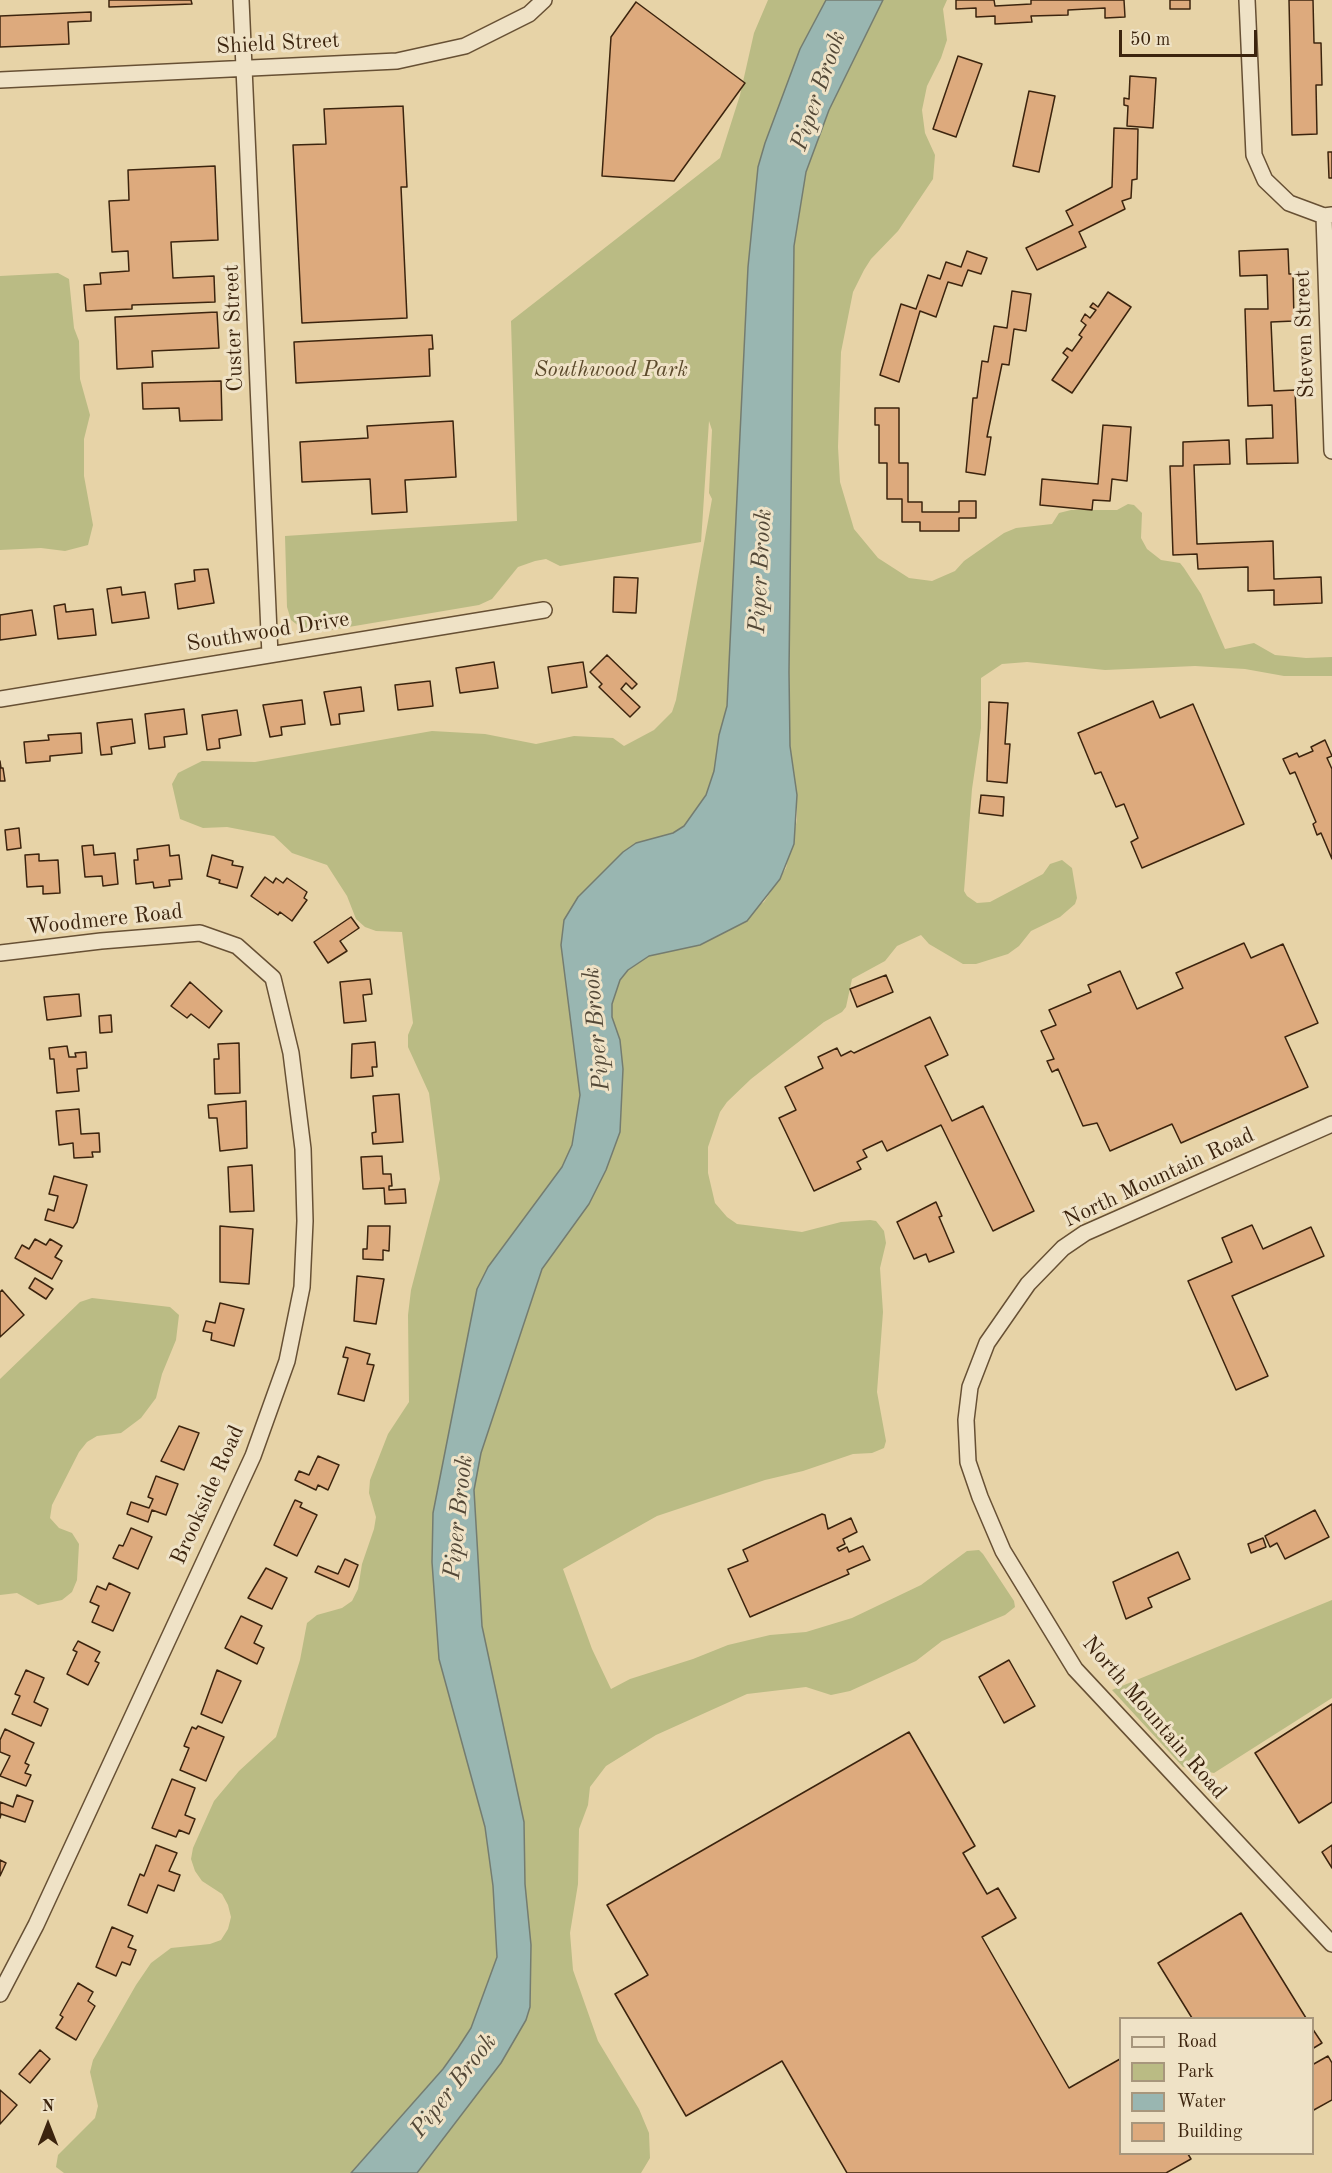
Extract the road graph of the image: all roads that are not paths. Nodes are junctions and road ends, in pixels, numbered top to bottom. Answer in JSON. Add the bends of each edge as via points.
{"nodes":[{"id":1,"x":241,"y":0,"type":"edge"},
{"id":2,"x":544,"y":0,"type":"edge"},
{"id":3,"x":1247,"y":0,"type":"edge"},
{"id":4,"x":246,"y":69,"type":"junction"},
{"id":5,"x":0,"y":80,"type":"edge"},
{"id":6,"x":1328,"y":216,"type":"edge"},
{"id":7,"x":1332,"y":451,"type":"edge"},
{"id":8,"x":544,"y":610,"type":"dead end"},
{"id":9,"x":270,"y":655,"type":"junction"},
{"id":10,"x":0,"y":699,"type":"edge"},
{"id":11,"x":0,"y":953,"type":"edge"},
{"id":12,"x":273,"y":978,"type":"joint"},
{"id":13,"x":1332,"y":1124,"type":"edge"},
{"id":14,"x":1332,"y":1944,"type":"edge"},
{"id":15,"x":0,"y":1994,"type":"edge"}],
"edges":[{"from":1,"to":4,"type":"street","name":"Custer Street"},
{"from":2,"to":4,"type":"street","name":"Shield Street","via":[[529,14],[465,46],[397,61]]},
{"from":3,"to":6,"type":"street","via":[[1254,155],[1265,180],[1289,203]]},
{"from":4,"to":5,"type":"street","name":"Shield Street"},
{"from":4,"to":9,"type":"street","name":"Custer Street"},
{"from":6,"to":7,"type":"street","name":"Steven Street"},
{"from":8,"to":9,"type":"street","name":"Southwood Drive"},
{"from":9,"to":10,"type":"street","name":"Southwood Drive"},
{"from":11,"to":12,"type":"street","name":"Woodmere Road","via":[[200,933],[237,946]]},
{"from":12,"to":15,"type":"street","name":"Brookside Road","via":[[291,1053],[304,1179],[302,1287],[287,1361],[248,1466],[36,1925]]},
{"from":13,"to":14,"type":"street","name":"North Mountain Road","via":[[1085,1233],[1064,1248],[1028,1284],[987,1343],[970,1387],[966,1420],[968,1462],[1003,1551],[1075,1669]]}]}
